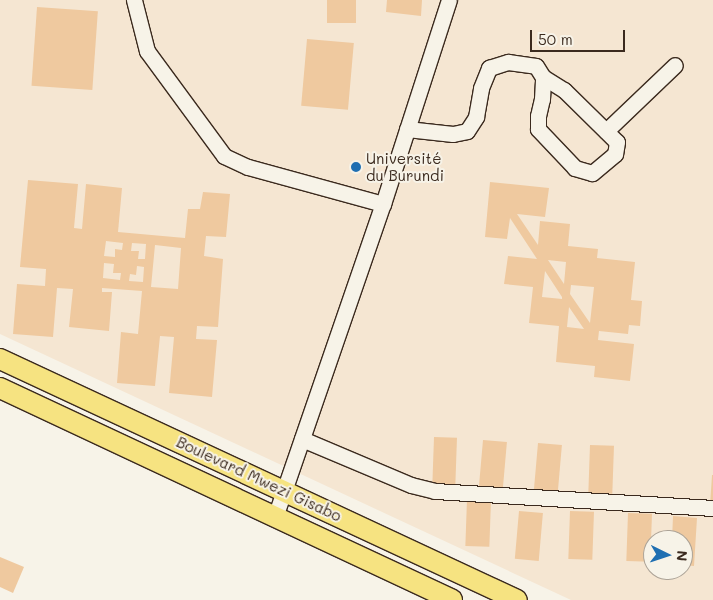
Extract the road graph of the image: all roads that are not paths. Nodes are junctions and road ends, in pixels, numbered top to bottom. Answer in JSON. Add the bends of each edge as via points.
{"nodes":[{"id":1,"x":134,"y":0,"type":"edge"},
{"id":2,"x":449,"y":0,"type":"edge"},
{"id":3,"x":674,"y":65,"type":"dead end"},
{"id":4,"x":543,"y":78,"type":"junction"},
{"id":5,"x":407,"y":129,"type":"junction"},
{"id":6,"x":606,"y":131,"type":"junction"},
{"id":7,"x":383,"y":204,"type":"junction"},
{"id":8,"x":0,"y":359,"type":"edge"},
{"id":9,"x":30,"y":374,"type":"junction"},
{"id":10,"x":9,"y":392,"type":"edge"},
{"id":11,"x":302,"y":440,"type":"junction"},
{"id":12,"x":284,"y":491,"type":"junction"},
{"id":13,"x":713,"y":508,"type":"edge"},
{"id":14,"x":275,"y":517,"type":"junction"},
{"id":15,"x":452,"y":600,"type":"edge"},
{"id":16,"x":517,"y":600,"type":"edge"}],
"edges":[{"from":1,"to":7,"type":"lane","via":[[147,51],[224,156],[248,167]]},
{"from":2,"to":5,"type":"lane"},
{"from":3,"to":6,"type":"lane"},
{"from":4,"to":5,"type":"lane","via":[[536,66],[508,62],[489,68],[481,88],[476,117],[467,131],[453,134]]},
{"from":4,"to":6,"type":"lane","via":[[564,90]]},
{"from":4,"to":6,"type":"lane","via":[[538,129],[575,168],[592,173],[615,154],[617,142]]},
{"from":5,"to":7,"type":"lane"},
{"from":7,"to":11,"type":"lane"},
{"from":8,"to":9,"type":"main road","name":"Boulevard Mwezi Gisabo"},
{"from":9,"to":10,"type":"main road"},
{"from":9,"to":12,"type":"main road","name":"Boulevard Mwezi Gisabo"},
{"from":10,"to":14,"type":"main road","name":"Boulevard Mwezi Gisabo"},
{"from":11,"to":12,"type":"lane"},
{"from":11,"to":13,"type":"lane","via":[[411,485],[435,491]]},
{"from":12,"to":14,"type":"lane"},
{"from":12,"to":16,"type":"main road","name":"Boulevard Mwezi Gisabo"},
{"from":14,"to":15,"type":"main road","name":"Boulevard Mwezi Gisabo"}]}
